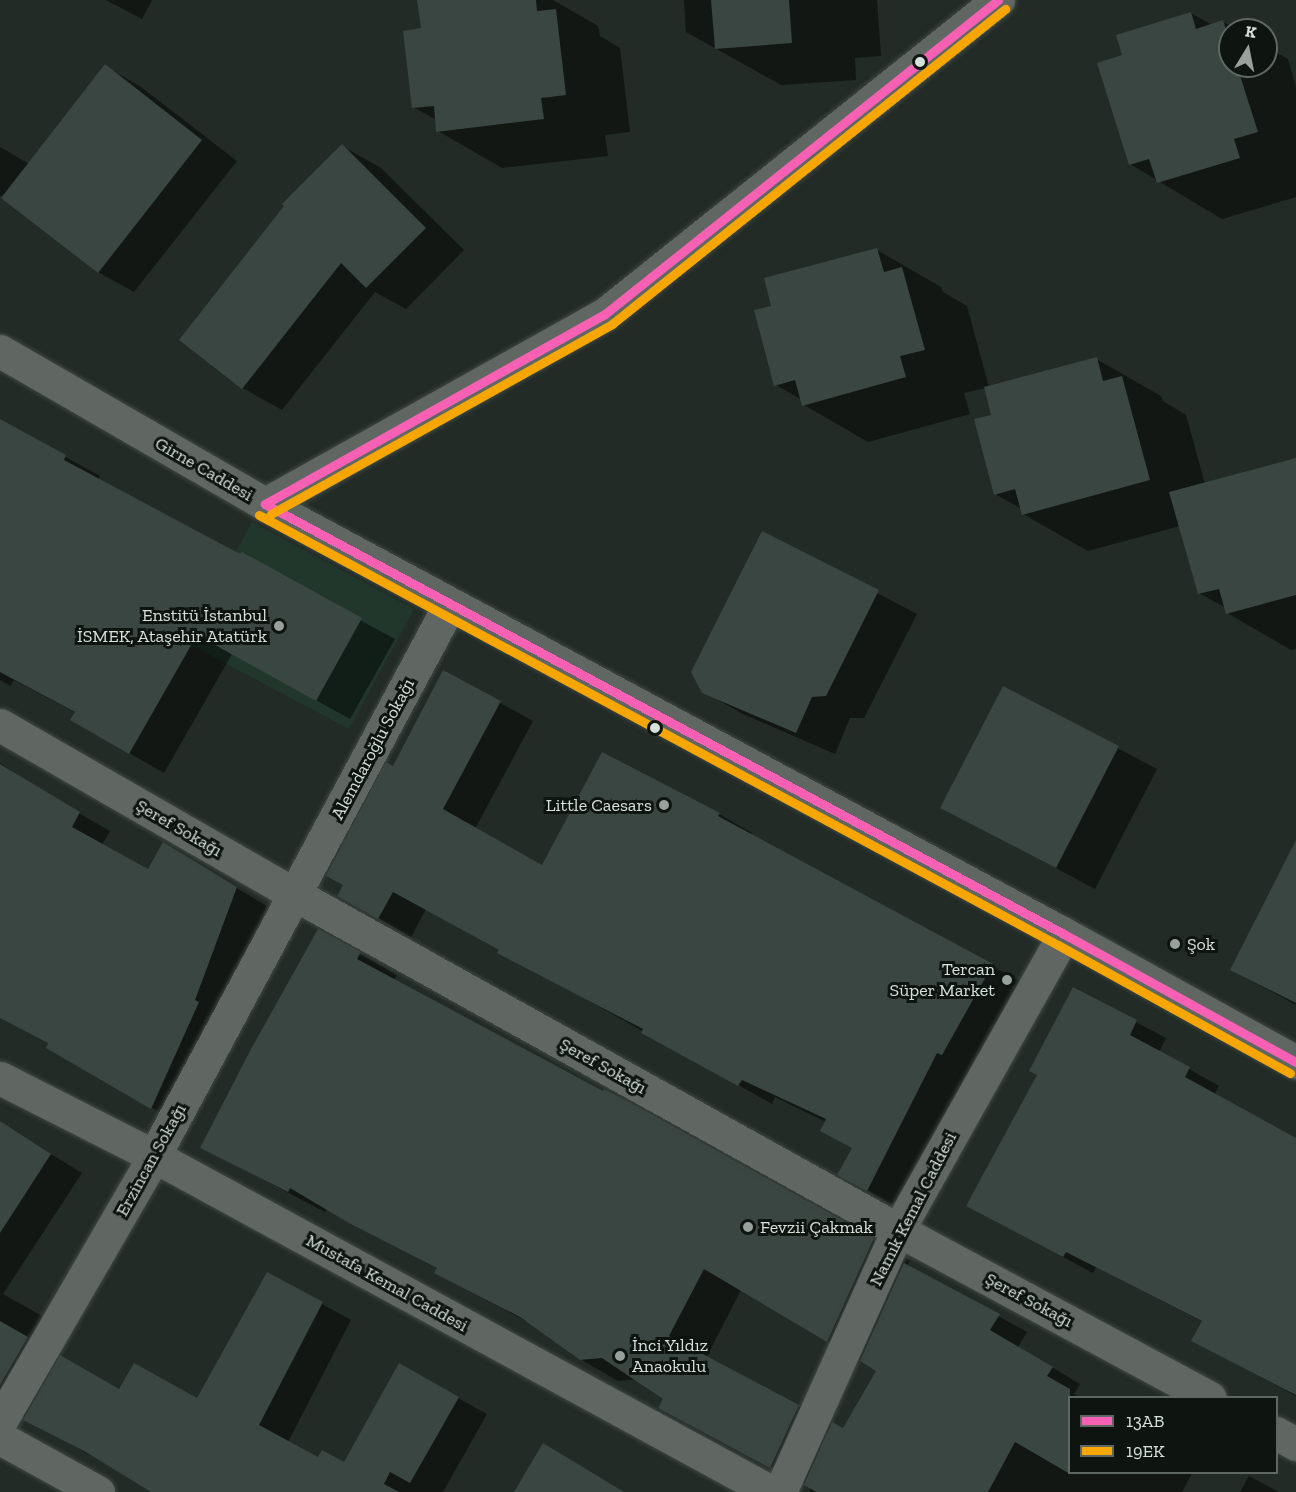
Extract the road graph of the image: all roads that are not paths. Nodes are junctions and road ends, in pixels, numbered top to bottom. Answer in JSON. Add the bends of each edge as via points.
{"nodes":[{"id":1,"x":998,"y":0,"type":"edge"},
{"id":2,"x":0,"y":351,"type":"edge"},
{"id":3,"x":265,"y":504,"type":"junction"},
{"id":4,"x":450,"y":604,"type":"junction"},
{"id":5,"x":0,"y":725,"type":"edge"},
{"id":6,"x":296,"y":895,"type":"junction"},
{"id":7,"x":1064,"y":934,"type":"junction"},
{"id":8,"x":1296,"y":1062,"type":"edge"},
{"id":9,"x":0,"y":1078,"type":"edge"},
{"id":10,"x":154,"y":1156,"type":"junction"},
{"id":11,"x":898,"y":1230,"type":"junction"},
{"id":12,"x":1206,"y":1396,"type":"edge"},
{"id":13,"x":0,"y":1422,"type":"edge"},
{"id":14,"x":1278,"y":1434,"type":"edge"},
{"id":15,"x":0,"y":1438,"type":"edge"},
{"id":16,"x":1296,"y":1444,"type":"edge"},
{"id":17,"x":98,"y":1492,"type":"edge"},
{"id":18,"x":771,"y":1492,"type":"edge"},
{"id":19,"x":780,"y":1492,"type":"edge"}],
"edges":[{"from":1,"to":3,"type":"street","via":[[605,314]]},
{"from":2,"to":3,"type":"street","name":"Girne Caddesi"},
{"from":3,"to":4,"type":"street","name":"Girne Caddesi"},
{"from":4,"to":6,"type":"street","name":"Alemdaroğlu Sokağı"},
{"from":4,"to":7,"type":"street","name":"Girne Caddesi"},
{"from":5,"to":6,"type":"street","name":"Şeref Sokağı"},
{"from":6,"to":10,"type":"street","name":"Erzincan Sokağı"},
{"from":6,"to":11,"type":"street","name":"Şeref Sokağı"},
{"from":7,"to":8,"type":"street","name":"Girne Caddesi"},
{"from":7,"to":11,"type":"street","name":"Namık Kemal Caddesi"},
{"from":9,"to":10,"type":"street","name":"Mustafa Kemal Caddesi"},
{"from":10,"to":13,"type":"street","name":"Erzincan Sokağı"},
{"from":10,"to":18,"type":"street","name":"Mustafa Kemal Caddesi"},
{"from":11,"to":12,"type":"street","name":"Şeref Sokağı"},
{"from":11,"to":19,"type":"street","name":"Namık Kemal Caddesi"},
{"from":14,"to":16,"type":"street"},
{"from":15,"to":17,"type":"street"}]}
